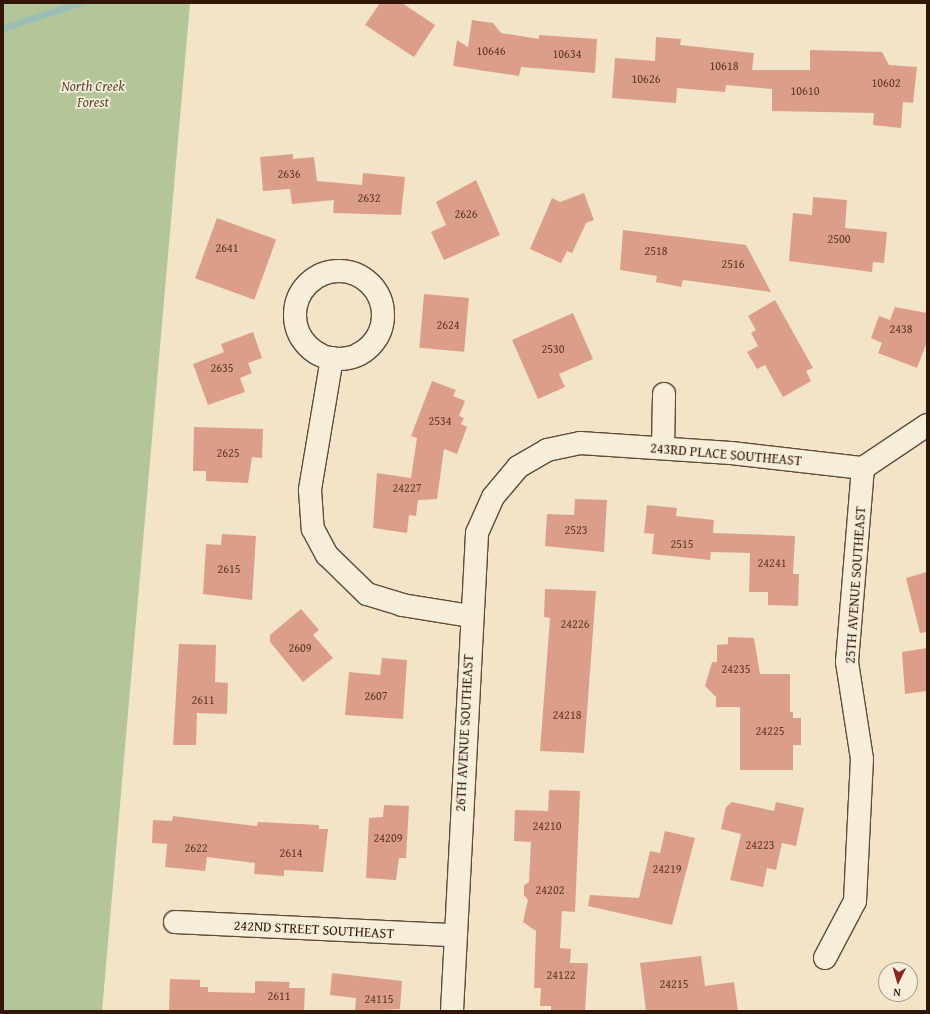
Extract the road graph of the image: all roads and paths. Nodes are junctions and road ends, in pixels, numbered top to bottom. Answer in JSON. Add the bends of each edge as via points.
{"nodes":[{"id":1,"x":332,"y":358,"type":"dead end"},
{"id":2,"x":664,"y":394,"type":"dead end"},
{"id":3,"x":927,"y":425,"type":"edge"},
{"id":4,"x":663,"y":448,"type":"junction"},
{"id":5,"x":518,"y":467,"type":"joint"},
{"id":6,"x":863,"y":468,"type":"junction"},
{"id":7,"x":471,"y":616,"type":"junction"},
{"id":8,"x":175,"y":922,"type":"dead end"},
{"id":9,"x":454,"y":935,"type":"junction"},
{"id":10,"x":825,"y":958,"type":"dead end"},
{"id":11,"x":452,"y":1011,"type":"edge"}],
"edges":[{"from":1,"to":7,"type":"street","via":[[310,490],[313,530],[326,555],[367,594],[402,605]]},
{"from":2,"to":4,"type":"street"},
{"from":3,"to":6,"type":"street"},
{"from":4,"to":5,"type":"street","name":"243RD PLACE SOUTHEAST","via":[[580,443],[547,450]]},
{"from":4,"to":6,"type":"street","name":"243RD PLACE SOUTHEAST"},
{"from":5,"to":7,"type":"street","name":"26TH AVENUE SOUTHEAST","via":[[493,497],[477,533]]},
{"from":6,"to":10,"type":"street","name":"25TH AVENUE SOUTHEAST","via":[[848,662],[862,759],[855,901]]},
{"from":7,"to":9,"type":"street","name":"26TH AVENUE SOUTHEAST"},
{"from":8,"to":9,"type":"street","name":"242ND STREET SOUTHEAST"},
{"from":9,"to":11,"type":"street","name":"26TH AVENUE SOUTHEAST"}]}
